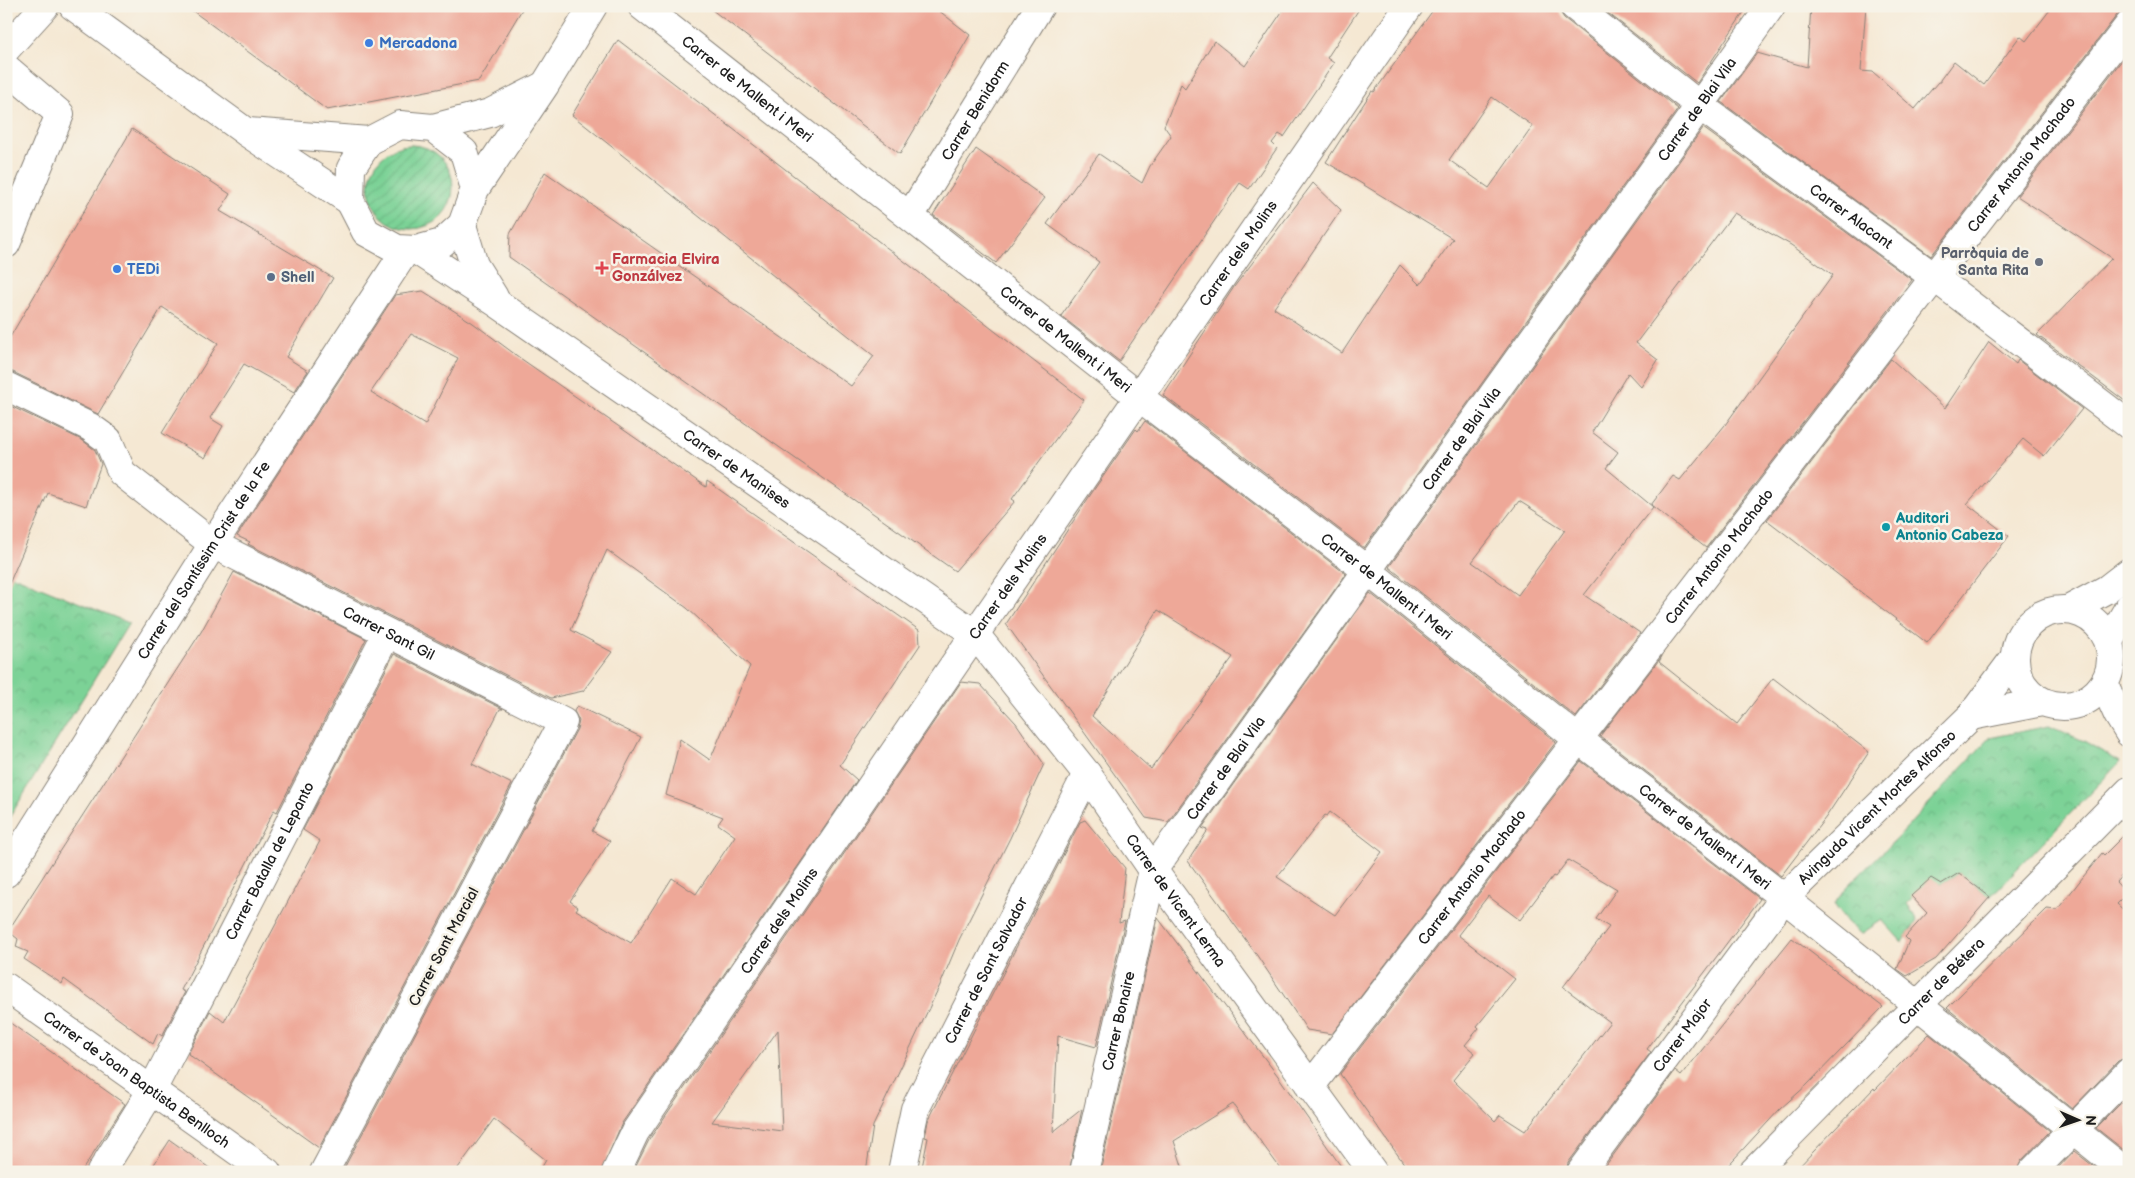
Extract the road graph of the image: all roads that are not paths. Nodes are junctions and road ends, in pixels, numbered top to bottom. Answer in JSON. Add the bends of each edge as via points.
{"nodes":[{"id":1,"x":45,"y":6,"type":"edge"},
{"id":2,"x":594,"y":6,"type":"edge"},
{"id":3,"x":642,"y":6,"type":"edge"},
{"id":4,"x":1040,"y":6,"type":"edge"},
{"id":5,"x":1409,"y":6,"type":"edge"},
{"id":6,"x":1574,"y":6,"type":"edge"},
{"id":7,"x":1771,"y":6,"type":"edge"},
{"id":8,"x":85,"y":10,"type":"edge"},
{"id":9,"x":2129,"y":25,"type":"edge"},
{"id":10,"x":6,"y":49,"type":"edge"},
{"id":11,"x":6,"y":68,"type":"edge"},
{"id":12,"x":545,"y":85,"type":"junction"},
{"id":13,"x":1700,"y":106,"type":"junction"},
{"id":14,"x":433,"y":128,"type":"junction"},
{"id":15,"x":246,"y":132,"type":"junction"},
{"id":16,"x":369,"y":141,"type":"junction"},
{"id":17,"x":474,"y":189,"type":"junction"},
{"id":18,"x":350,"y":201,"type":"junction"},
{"id":19,"x":910,"y":216,"type":"junction"},
{"id":20,"x":462,"y":225,"type":"junction"},
{"id":21,"x":6,"y":244,"type":"edge"},
{"id":22,"x":411,"y":250,"type":"junction"},
{"id":23,"x":1934,"y":277,"type":"junction"},
{"id":24,"x":497,"y":303,"type":"junction"},
{"id":25,"x":6,"y":386,"type":"edge"},
{"id":26,"x":1138,"y":397,"type":"junction"},
{"id":27,"x":2129,"y":425,"type":"edge"},
{"id":28,"x":213,"y":544,"type":"junction"},
{"id":29,"x":1368,"y":572,"type":"junction"},
{"id":30,"x":2129,"y":572,"type":"edge"},
{"id":31,"x":2129,"y":607,"type":"edge"},
{"id":32,"x":2068,"y":610,"type":"junction"},
{"id":33,"x":387,"y":633,"type":"junction"},
{"id":34,"x":975,"y":634,"type":"junction"},
{"id":35,"x":2109,"y":641,"type":"junction"},
{"id":36,"x":2014,"y":657,"type":"junction"},
{"id":37,"x":2104,"y":684,"type":"junction"},
{"id":38,"x":2042,"y":702,"type":"junction"},
{"id":39,"x":1971,"y":716,"type":"junction"},
{"id":40,"x":563,"y":722,"type":"joint"},
{"id":41,"x":2129,"y":733,"type":"edge"},
{"id":42,"x":1578,"y":739,"type":"junction"},
{"id":43,"x":1087,"y":774,"type":"junction"},
{"id":44,"x":2129,"y":791,"type":"edge"},
{"id":45,"x":1152,"y":870,"type":"junction"},
{"id":46,"x":6,"y":873,"type":"edge"},
{"id":47,"x":1784,"y":898,"type":"junction"},
{"id":48,"x":6,"y":987,"type":"edge"},
{"id":49,"x":1918,"y":1005,"type":"junction"},
{"id":50,"x":2129,"y":1072,"type":"edge"},
{"id":51,"x":1310,"y":1087,"type":"junction"},
{"id":52,"x":152,"y":1090,"type":"junction"},
{"id":53,"x":2073,"y":1130,"type":"junction"},
{"id":54,"x":101,"y":1172,"type":"edge"},
{"id":55,"x":267,"y":1172,"type":"edge"},
{"id":56,"x":324,"y":1172,"type":"edge"},
{"id":57,"x":616,"y":1172,"type":"edge"},
{"id":58,"x":902,"y":1172,"type":"edge"},
{"id":59,"x":1084,"y":1172,"type":"edge"},
{"id":60,"x":1373,"y":1172,"type":"edge"},
{"id":61,"x":1581,"y":1172,"type":"edge"},
{"id":62,"x":1753,"y":1172,"type":"edge"},
{"id":63,"x":2032,"y":1172,"type":"edge"},
{"id":64,"x":2126,"y":1172,"type":"edge"}],
"edges":[{"from":1,"to":10,"type":"street"},
{"from":2,"to":12,"type":"street"},
{"from":3,"to":19,"type":"street","name":"Carrer de Mallent i Meri"},
{"from":4,"to":19,"type":"street","name":"Carrer Benidorm"},
{"from":5,"to":26,"type":"street","name":"Carrer dels Molins"},
{"from":6,"to":13,"type":"street","name":"Carrer Alacant"},
{"from":7,"to":13,"type":"street","name":"Carrer de Blai Vila"},
{"from":8,"to":15,"type":"street"},
{"from":9,"to":23,"type":"street","name":"Carrer Antonio Machado"},
{"from":11,"to":21,"type":"street","via":[[60,114]]},
{"from":12,"to":14,"type":"street","via":[[490,113]]},
{"from":12,"to":17,"type":"street"},
{"from":13,"to":23,"type":"street","name":"Carrer Alacant"},
{"from":13,"to":29,"type":"street","name":"Carrer de Blai Vila"},
{"from":14,"to":16,"type":"street","via":[[400,125]]},
{"from":14,"to":17,"type":"street","via":[[464,152]]},
{"from":15,"to":16,"type":"street"},
{"from":15,"to":18,"type":"street"},
{"from":16,"to":18,"type":"street","via":[[351,168]]},
{"from":17,"to":20,"type":"street"},
{"from":18,"to":22,"type":"street","via":[[366,232],[397,249]]},
{"from":19,"to":26,"type":"street","name":"Carrer de Mallent i Meri"},
{"from":20,"to":22,"type":"street","via":[[442,243]]},
{"from":20,"to":24,"type":"street","name":"Carrer de Manises","via":[[474,265]]},
{"from":22,"to":24,"type":"street","name":"Carrer de Manises"},
{"from":22,"to":28,"type":"street","name":"Carrer del Santíssim Crist de la Fe"},
{"from":23,"to":27,"type":"street","name":"Carrer Alacant"},
{"from":23,"to":42,"type":"street","name":"Carrer Antonio Machado"},
{"from":24,"to":34,"type":"street","name":"Carrer de Manises"},
{"from":25,"to":28,"type":"street","name":"Carrer Sant Gil","via":[[90,427],[108,440],[122,473]]},
{"from":26,"to":29,"type":"street","name":"Carrer de Mallent i Meri"},
{"from":26,"to":34,"type":"street","name":"Carrer dels Molins"},
{"from":28,"to":33,"type":"street","name":"Carrer Sant Gil"},
{"from":28,"to":46,"type":"street","name":"Carrer del Santíssim Crist de la Fe"},
{"from":29,"to":42,"type":"street","name":"Carrer de Mallent i Meri"},
{"from":29,"to":45,"type":"street","name":"Carrer de Blai Vila"},
{"from":30,"to":32,"type":"street","via":[[2107,589]]},
{"from":31,"to":35,"type":"street"},
{"from":32,"to":35,"type":"street","via":[[2093,620]]},
{"from":32,"to":36,"type":"street","via":[[2042,614],[2022,632]]},
{"from":33,"to":40,"type":"street","name":"Carrer Sant Gil"},
{"from":33,"to":52,"type":"street","name":"Carrer Batalla de Lepanto"},
{"from":34,"to":43,"type":"street","name":"Carrer de Vicent Lerma"},
{"from":34,"to":57,"type":"street","name":"Carrer dels Molins","via":[[635,1132]]},
{"from":35,"to":37,"type":"street","via":[[2112,663]]},
{"from":36,"to":38,"type":"street","via":[[2022,684]]},
{"from":36,"to":39,"type":"street","name":"Avinguda Vicent Mortes Alfonso"},
{"from":37,"to":38,"type":"street","via":[[2088,700],[2065,707]]},
{"from":37,"to":41,"type":"street"},
{"from":38,"to":39,"type":"street"},
{"from":39,"to":47,"type":"street","name":"Avinguda Vicent Mortes Alfonso"},
{"from":40,"to":56,"type":"street","name":"Carrer Sant Marcial"},
{"from":42,"to":47,"type":"street","name":"Carrer de Mallent i Meri"},
{"from":42,"to":51,"type":"street","name":"Carrer Antonio Machado"},
{"from":43,"to":45,"type":"street","name":"Carrer de Vicent Lerma"},
{"from":43,"to":58,"type":"street","name":"Carrer de Sant Salvador","via":[[915,1108]]},
{"from":44,"to":49,"type":"street","name":"Carrer de Bétera"},
{"from":45,"to":51,"type":"street","name":"Carrer de Vicent Lerma"},
{"from":45,"to":59,"type":"street","name":"Carrer Bonaire"},
{"from":47,"to":49,"type":"street","name":"Carrer de Mallent i Meri"},
{"from":47,"to":61,"type":"street","name":"Carrer Major"},
{"from":48,"to":52,"type":"street","name":"Carrer de Joan Baptista Benlloch"},
{"from":49,"to":53,"type":"street","name":"Carrer de Mallent i Meri"},
{"from":49,"to":62,"type":"street","name":"Carrer de Bétera"},
{"from":50,"to":53,"type":"street"},
{"from":51,"to":60,"type":"street","name":"Carrer de Vicent Lerma"},
{"from":52,"to":54,"type":"street","name":"Carrer Batalla de Lepanto"},
{"from":52,"to":55,"type":"street","name":"Carrer de Joan Baptista Benlloch"},
{"from":53,"to":63,"type":"street"},
{"from":53,"to":64,"type":"street","name":"Carrer de Mallent i Meri"}]}
